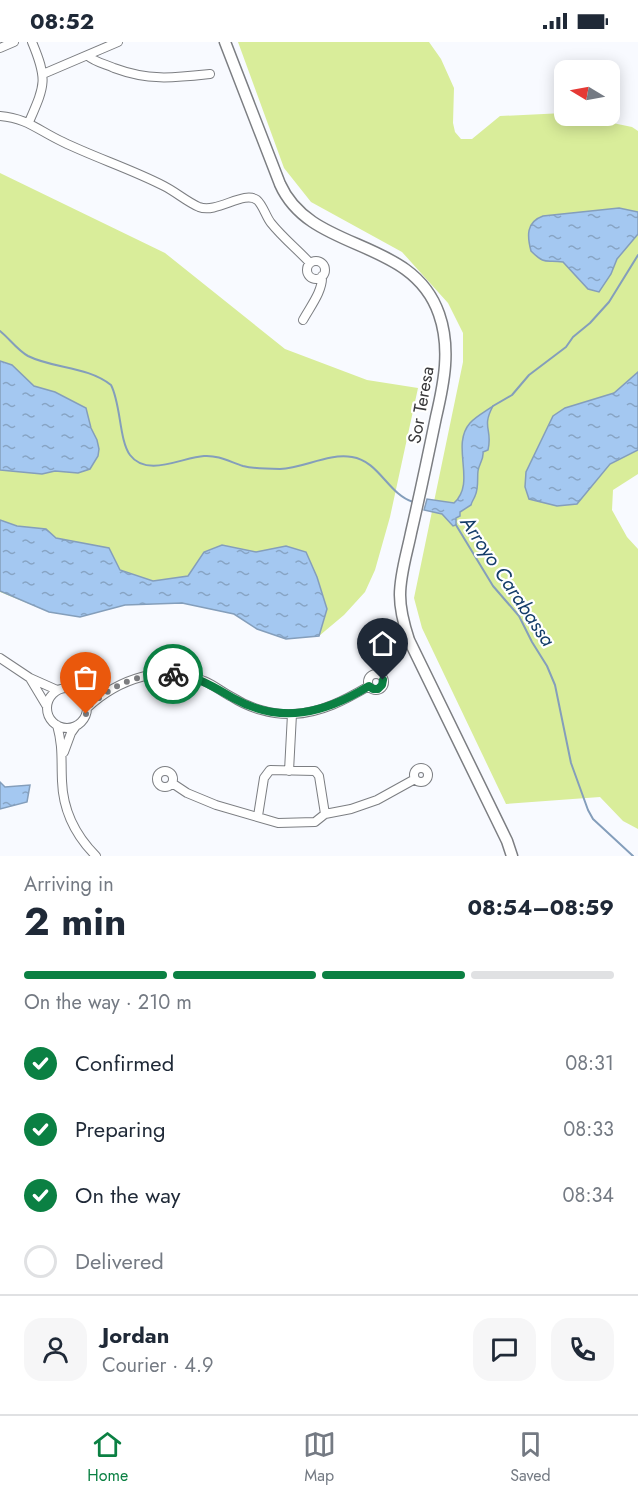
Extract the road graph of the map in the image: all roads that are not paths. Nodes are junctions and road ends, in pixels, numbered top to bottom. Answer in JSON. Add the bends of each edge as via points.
{"nodes":[{"id":1,"x":14,"y":42,"type":"edge"},
{"id":2,"x":32,"y":42,"type":"edge"},
{"id":3,"x":118,"y":42,"type":"edge"},
{"id":4,"x":225,"y":42,"type":"edge"},
{"id":5,"x":0,"y":48,"type":"edge"},
{"id":6,"x":88,"y":56,"type":"junction"},
{"id":7,"x":44,"y":74,"type":"junction"},
{"id":8,"x":210,"y":74,"type":"dead end"},
{"id":9,"x":0,"y":116,"type":"edge"},
{"id":10,"x":29,"y":122,"type":"junction"},
{"id":11,"x":310,"y":263,"type":"junction"},
{"id":12,"x":322,"y":276,"type":"junction"},
{"id":13,"x":303,"y":320,"type":"dead end"},
{"id":14,"x":0,"y":658,"type":"edge"},
{"id":15,"x":30,"y":678,"type":"junction"},
{"id":16,"x":369,"y":686,"type":"dead end"},
{"id":17,"x":57,"y":690,"type":"junction"},
{"id":18,"x":107,"y":691,"type":"junction"},
{"id":19,"x":81,"y":693,"type":"junction"},
{"id":20,"x":46,"y":706,"type":"junction"},
{"id":21,"x":87,"y":708,"type":"junction"},
{"id":22,"x":292,"y":714,"type":"junction"},
{"id":23,"x":57,"y":725,"type":"junction"},
{"id":24,"x":76,"y":726,"type":"junction"},
{"id":25,"x":63,"y":757,"type":"junction"},
{"id":26,"x":289,"y":771,"type":"junction"},
{"id":27,"x":415,"y":778,"type":"dead end"},
{"id":28,"x":172,"y":783,"type":"dead end"},
{"id":29,"x":325,"y":814,"type":"junction"},
{"id":30,"x":258,"y":816,"type":"junction"},
{"id":31,"x":96,"y":856,"type":"edge"},
{"id":32,"x":514,"y":856,"type":"edge"}],
"edges":[{"from":1,"to":5,"type":"street"},
{"from":2,"to":7,"type":"street"},
{"from":3,"to":6,"type":"street"},
{"from":4,"to":32,"type":"street","name":"Sor Teresa","via":[[290,202],[316,225],[409,270],[439,312],[444,336],[443,386],[400,592],[405,627],[417,657]]},
{"from":6,"to":7,"type":"street"},
{"from":6,"to":8,"type":"street","via":[[148,78]]},
{"from":7,"to":10,"type":"street","via":[[41,94]]},
{"from":9,"to":10,"type":"street"},
{"from":10,"to":11,"type":"street","via":[[43,133],[164,186],[198,207],[214,209],[248,198],[258,201],[283,238]]},
{"from":11,"to":12,"type":"street","via":[[310,276]]},
{"from":11,"to":12,"type":"street","via":[[323,263]]},
{"from":12,"to":13,"type":"street","via":[[323,282]]},
{"from":14,"to":15,"type":"street"},
{"from":15,"to":17,"type":"street"},
{"from":15,"to":20,"type":"street"},
{"from":16,"to":22,"type":"street","via":[[333,705]]},
{"from":17,"to":19,"type":"street","via":[[69,688]]},
{"from":17,"to":20,"type":"street"},
{"from":18,"to":19,"type":"street"},
{"from":18,"to":21,"type":"street"},
{"from":18,"to":22,"type":"street","via":[[146,675],[178,675],[203,680],[253,707]]},
{"from":19,"to":21,"type":"street"},
{"from":20,"to":23,"type":"street"},
{"from":21,"to":24,"type":"street"},
{"from":22,"to":26,"type":"street"},
{"from":23,"to":24,"type":"street"},
{"from":23,"to":25,"type":"street"},
{"from":24,"to":25,"type":"street"},
{"from":25,"to":31,"type":"street","via":[[62,780],[68,814],[77,834]]},
{"from":26,"to":29,"type":"street","via":[[318,773]]},
{"from":26,"to":30,"type":"street","via":[[270,770],[265,775]]},
{"from":27,"to":29,"type":"street","via":[[365,805]]},
{"from":28,"to":30,"type":"street","via":[[216,805]]},
{"from":29,"to":30,"type":"street","via":[[315,822],[278,823]]}]}
